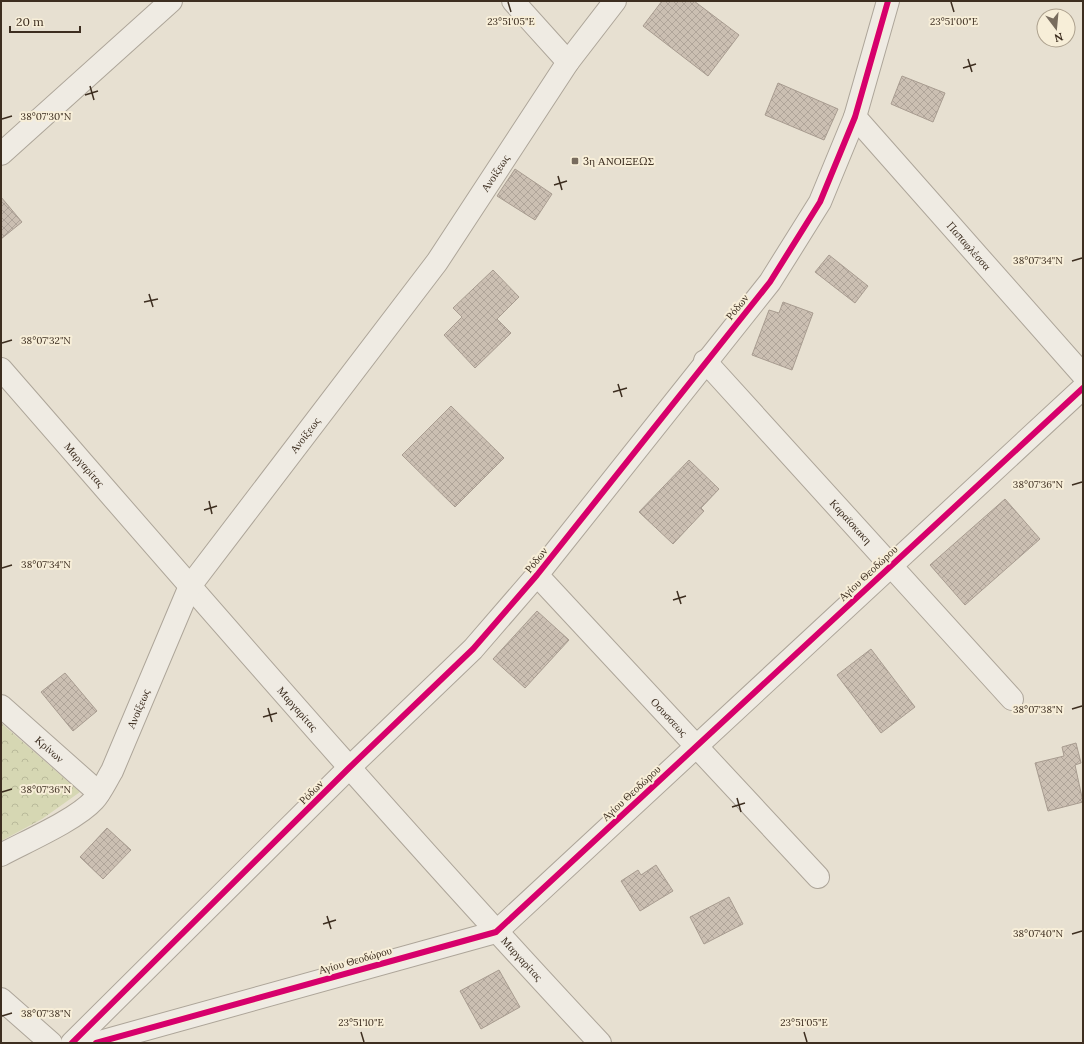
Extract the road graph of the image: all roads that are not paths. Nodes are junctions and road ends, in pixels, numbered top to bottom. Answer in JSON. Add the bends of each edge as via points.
{"nodes":[{"id":1,"x":171,"y":1,"type":"edge"},
{"id":2,"x":513,"y":1,"type":"edge"},
{"id":3,"x":615,"y":1,"type":"edge"},
{"id":4,"x":888,"y":1,"type":"edge"},
{"id":5,"x":568,"y":62,"type":"junction"},
{"id":6,"x":855,"y":118,"type":"junction"},
{"id":7,"x":1,"y":154,"type":"edge"},
{"id":8,"x":705,"y":361,"type":"junction"},
{"id":9,"x":1,"y":369,"type":"edge"},
{"id":10,"x":1083,"y":375,"type":"edge"},
{"id":11,"x":1083,"y":388,"type":"edge"},
{"id":12,"x":891,"y":566,"type":"junction"},
{"id":13,"x":537,"y":575,"type":"junction"},
{"id":14,"x":190,"y":586,"type":"junction"},
{"id":15,"x":1012,"y":699,"type":"dead end"},
{"id":16,"x":1,"y":706,"type":"edge"},
{"id":17,"x":696,"y":746,"type":"junction"},
{"id":18,"x":349,"y":768,"type":"junction"},
{"id":19,"x":99,"y":793,"type":"junction"},
{"id":20,"x":1,"y":855,"type":"edge"},
{"id":21,"x":818,"y":876,"type":"dead end"},
{"id":22,"x":496,"y":932,"type":"junction"},
{"id":23,"x":1,"y":999,"type":"edge"},
{"id":24,"x":51,"y":1043,"type":"edge"},
{"id":25,"x":72,"y":1043,"type":"edge"},
{"id":26,"x":96,"y":1043,"type":"edge"},
{"id":27,"x":600,"y":1043,"type":"edge"}],
"edges":[{"from":1,"to":7,"type":"street"},
{"from":2,"to":5,"type":"street"},
{"from":3,"to":5,"type":"street","name":"Ανοίξεως"},
{"from":4,"to":6,"type":"street","name":"Ρόδων"},
{"from":5,"to":14,"type":"street","name":"Ανοίξεως","via":[[437,262]]},
{"from":6,"to":8,"type":"street","name":"Ρόδων","via":[[820,202],[770,282]]},
{"from":6,"to":10,"type":"street","name":"Παπαφλέσσα"},
{"from":8,"to":12,"type":"street","name":"Καραϊσκακη"},
{"from":8,"to":13,"type":"street","name":"Ρόδων"},
{"from":9,"to":14,"type":"street","name":"Μαργαρίτας"},
{"from":11,"to":12,"type":"street","name":"Αγίου Θεοδώρου"},
{"from":12,"to":15,"type":"street","name":"Καραϊσκακη"},
{"from":12,"to":17,"type":"street","name":"Αγίου Θεοδώρου"},
{"from":13,"to":17,"type":"street","name":"Οσυσσεως"},
{"from":13,"to":18,"type":"street","name":"Ρόδων","via":[[473,649]]},
{"from":14,"to":18,"type":"street","name":"Μαργαρίτας"},
{"from":14,"to":19,"type":"street","name":"Ανοίξεως","via":[[112,772]]},
{"from":16,"to":19,"type":"street","name":"Κρίνων"},
{"from":17,"to":21,"type":"street","name":"Οσυσσεως"},
{"from":17,"to":22,"type":"street","name":"Αγίου Θεοδώρου"},
{"from":18,"to":22,"type":"street","name":"Μαργαρίτας"},
{"from":18,"to":25,"type":"street","name":"Ρόδων"},
{"from":19,"to":20,"type":"street","name":"Ανοίξεως","via":[[93,801],[63,822]]},
{"from":22,"to":26,"type":"street","name":"Αγίου Θεοδώρου"},
{"from":22,"to":27,"type":"street","name":"Μαργαρίτας"},
{"from":23,"to":24,"type":"street"}]}
